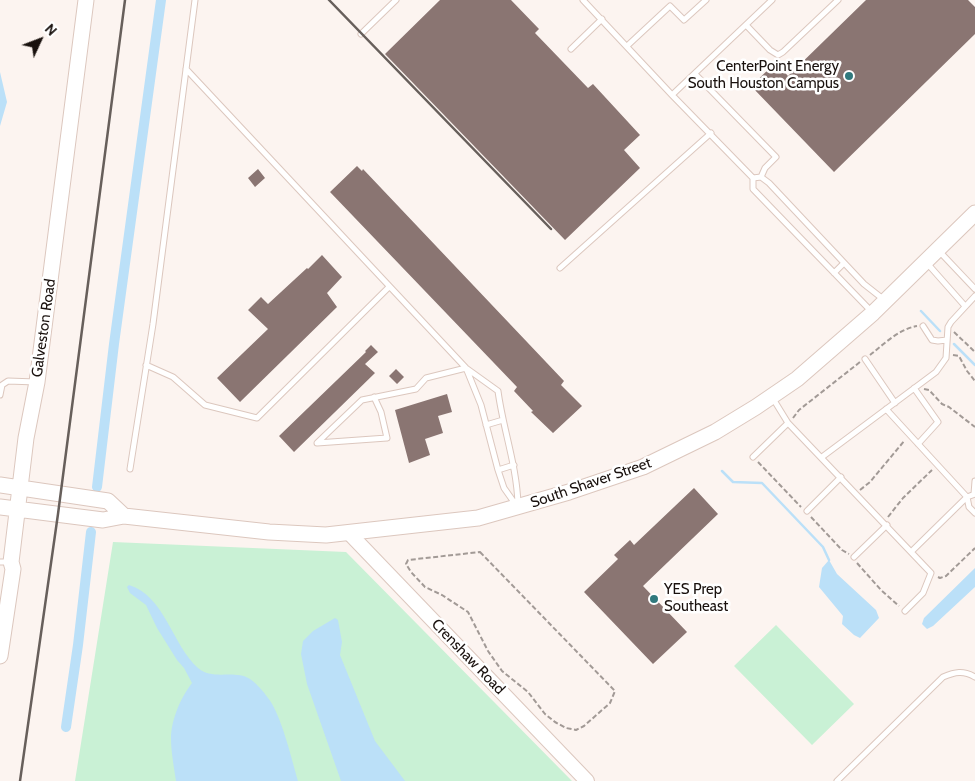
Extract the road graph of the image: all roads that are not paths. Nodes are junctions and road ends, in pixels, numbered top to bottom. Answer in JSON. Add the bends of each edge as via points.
{"nodes":[{"id":1,"x":86,"y":0,"type":"edge"},
{"id":2,"x":195,"y":0,"type":"edge"},
{"id":3,"x":396,"y":0,"type":"edge"},
{"id":4,"x":583,"y":0,"type":"edge"},
{"id":5,"x":706,"y":0,"type":"edge"},
{"id":6,"x":772,"y":0,"type":"edge"},
{"id":7,"x":838,"y":0,"type":"edge"},
{"id":8,"x":602,"y":19,"type":"junction"},
{"id":9,"x":746,"y":25,"type":"junction"},
{"id":10,"x":361,"y":34,"type":"dead end"},
{"id":11,"x":627,"y":46,"type":"junction"},
{"id":12,"x":571,"y":49,"type":"dead end"},
{"id":13,"x":186,"y":69,"type":"junction"},
{"id":14,"x":695,"y":74,"type":"junction"},
{"id":15,"x":672,"y":95,"type":"junction"},
{"id":16,"x":711,"y":133,"type":"junction"},
{"id":17,"x":761,"y":177,"type":"junction"},
{"id":18,"x":753,"y":178,"type":"junction"},
{"id":19,"x":975,"y":213,"type":"edge"},
{"id":20,"x":938,"y":250,"type":"junction"},
{"id":21,"x":925,"y":262,"type":"junction"},
{"id":22,"x":844,"y":263,"type":"junction"},
{"id":23,"x":560,"y":268,"type":"dead end"},
{"id":24,"x":834,"y":273,"type":"junction"},
{"id":25,"x":389,"y":287,"type":"junction"},
{"id":26,"x":975,"y":289,"type":"edge"},
{"id":27,"x":975,"y":296,"type":"edge"},
{"id":28,"x":885,"y":301,"type":"junction"},
{"id":29,"x":965,"y":306,"type":"junction"},
{"id":30,"x":872,"y":313,"type":"junction"},
{"id":31,"x":923,"y":326,"type":"road end"},
{"id":32,"x":947,"y":340,"type":"junction"},
{"id":33,"x":865,"y":359,"type":"road end"},
{"id":34,"x":146,"y":365,"type":"junction"},
{"id":35,"x":466,"y":368,"type":"junction"},
{"id":36,"x":36,"y":382,"type":"junction"},
{"id":37,"x":914,"y":388,"type":"junction"},
{"id":38,"x":0,"y":395,"type":"edge"},
{"id":39,"x":374,"y":397,"type":"junction"},
{"id":40,"x":771,"y":397,"type":"junction"},
{"id":41,"x":895,"y":403,"type":"junction"},
{"id":42,"x":886,"y":409,"type":"junction"},
{"id":43,"x":502,"y":420,"type":"junction"},
{"id":44,"x":788,"y":424,"type":"junction"},
{"id":45,"x":486,"y":426,"type":"junction"},
{"id":46,"x":918,"y":444,"type":"junction"},
{"id":47,"x":753,"y":457,"type":"road end"},
{"id":48,"x":822,"y":457,"type":"junction"},
{"id":49,"x":514,"y":465,"type":"junction"},
{"id":50,"x":130,"y":469,"type":"dead end"},
{"id":51,"x":498,"y":470,"type":"junction"},
{"id":52,"x":841,"y":477,"type":"junction"},
{"id":53,"x":975,"y":481,"type":"edge"},
{"id":54,"x":0,"y":485,"type":"edge"},
{"id":55,"x":20,"y":488,"type":"junction"},
{"id":56,"x":974,"y":494,"type":"edge"},
{"id":57,"x":967,"y":497,"type":"junction"},
{"id":58,"x":0,"y":507,"type":"edge"},
{"id":59,"x":18,"y":508,"type":"junction"},
{"id":60,"x":518,"y":508,"type":"junction"},
{"id":61,"x":807,"y":511,"type":"road end"},
{"id":62,"x":975,"y":513,"type":"edge"},
{"id":63,"x":124,"y":516,"type":"junction"},
{"id":64,"x":885,"y":523,"type":"junction"},
{"id":65,"x":349,"y":533,"type":"junction"},
{"id":66,"x":912,"y":551,"type":"junction"},
{"id":67,"x":854,"y":557,"type":"road end"},
{"id":68,"x":5,"y":562,"type":"edge"},
{"id":69,"x":4,"y":601,"type":"edge"},
{"id":70,"x":905,"y":611,"type":"road end"},
{"id":71,"x":0,"y":650,"type":"edge"},
{"id":72,"x":975,"y":677,"type":"edge"},
{"id":73,"x":587,"y":781,"type":"edge"},
{"id":74,"x":837,"y":781,"type":"edge"}],
"edges":[{"from":1,"to":36,"type":"main road","name":"Galveston Road"},
{"from":2,"to":13,"type":"lane"},
{"from":3,"to":10,"type":"lane"},
{"from":4,"to":8,"type":"lane"},
{"from":5,"to":11,"type":"lane","via":[[684,20],[670,6]]},
{"from":6,"to":9,"type":"lane"},
{"from":7,"to":9,"type":"lane","via":[[778,55]]},
{"from":8,"to":11,"type":"lane"},
{"from":8,"to":12,"type":"lane"},
{"from":9,"to":14,"type":"lane"},
{"from":11,"to":15,"type":"lane"},
{"from":13,"to":25,"type":"lane"},
{"from":13,"to":34,"type":"lane"},
{"from":14,"to":15,"type":"lane"},
{"from":14,"to":17,"type":"lane","via":[[776,157],[764,168]]},
{"from":15,"to":16,"type":"lane"},
{"from":16,"to":18,"type":"lane"},
{"from":16,"to":23,"type":"lane"},
{"from":17,"to":18,"type":"lane"},
{"from":17,"to":22,"type":"lane"},
{"from":18,"to":24,"type":"lane","via":[[753,188]]},
{"from":19,"to":20,"type":"main road","name":"South Shaver Street"},
{"from":20,"to":21,"type":"main road","name":"South Shaver Street"},
{"from":20,"to":26,"type":"lane"},
{"from":21,"to":28,"type":"main road","name":"South Shaver Street"},
{"from":21,"to":29,"type":"lane"},
{"from":22,"to":24,"type":"lane"},
{"from":22,"to":28,"type":"lane"},
{"from":24,"to":30,"type":"lane"},
{"from":25,"to":34,"type":"lane","via":[[257,418],[205,405],[173,377]]},
{"from":25,"to":35,"type":"lane"},
{"from":27,"to":29,"type":"lane"},
{"from":28,"to":30,"type":"main road","name":"South Shaver Street"},
{"from":29,"to":32,"type":"lane","via":[[948,327]]},
{"from":30,"to":40,"type":"main road","name":"South Shaver Street","via":[[797,379]]},
{"from":31,"to":32,"type":"lane","via":[[932,340]]},
{"from":32,"to":37,"type":"lane","via":[[946,358],[936,372]]},
{"from":33,"to":41,"type":"lane"},
{"from":34,"to":50,"type":"lane"},
{"from":35,"to":39,"type":"lane","via":[[426,378],[416,389]]},
{"from":35,"to":43,"type":"lane","via":[[498,391]]},
{"from":35,"to":45,"type":"lane"},
{"from":36,"to":38,"type":"lane","via":[[8,381],[2,385]]},
{"from":36,"to":55,"type":"main road","name":"Galveston Road"},
{"from":37,"to":41,"type":"lane"},
{"from":37,"to":46,"type":"lane","via":[[938,422]]},
{"from":39,"to":39,"type":"lane","via":[[362,400],[317,443],[387,438]]},
{"from":40,"to":44,"type":"lane"},
{"from":40,"to":60,"type":"main road","name":"South Shaver Street","via":[[715,432],[642,467]]},
{"from":41,"to":42,"type":"lane"},
{"from":42,"to":46,"type":"lane"},
{"from":42,"to":48,"type":"lane"},
{"from":43,"to":45,"type":"lane"},
{"from":43,"to":49,"type":"lane"},
{"from":44,"to":47,"type":"lane"},
{"from":44,"to":48,"type":"lane"},
{"from":45,"to":51,"type":"lane"},
{"from":46,"to":57,"type":"lane"},
{"from":48,"to":52,"type":"lane"},
{"from":49,"to":51,"type":"lane"},
{"from":49,"to":60,"type":"lane"},
{"from":51,"to":60,"type":"lane","via":[[504,488]]},
{"from":52,"to":61,"type":"lane"},
{"from":52,"to":64,"type":"lane"},
{"from":53,"to":56,"type":"lane"},
{"from":54,"to":55,"type":"main road"},
{"from":55,"to":59,"type":"main road","name":"Galveston Road"},
{"from":55,"to":63,"type":"main road","via":[[108,501]]},
{"from":56,"to":57,"type":"lane"},
{"from":57,"to":62,"type":"lane","via":[[969,507]]},
{"from":57,"to":66,"type":"lane"},
{"from":58,"to":59,"type":"main road","name":"South Shaver Street"},
{"from":59,"to":63,"type":"main road","name":"South Shaver Street","via":[[104,520]]},
{"from":59,"to":68,"type":"main road","name":"Galveston Road"},
{"from":60,"to":65,"type":"main road","name":"South Shaver Street","via":[[478,518]]},
{"from":63,"to":65,"type":"main road","name":"South Shaver Street","via":[[269,532]]},
{"from":64,"to":66,"type":"lane"},
{"from":64,"to":67,"type":"lane"},
{"from":65,"to":73,"type":"main road","name":"Crenshaw Road"},
{"from":66,"to":70,"type":"lane","via":[[931,573],[923,593]]},
{"from":68,"to":69,"type":"main road","name":"Galveston Road","via":[[13,569]]},
{"from":69,"to":71,"type":"main road","name":"Galveston Road"},
{"from":72,"to":74,"type":"lane","via":[[957,671],[943,677]]}]}
